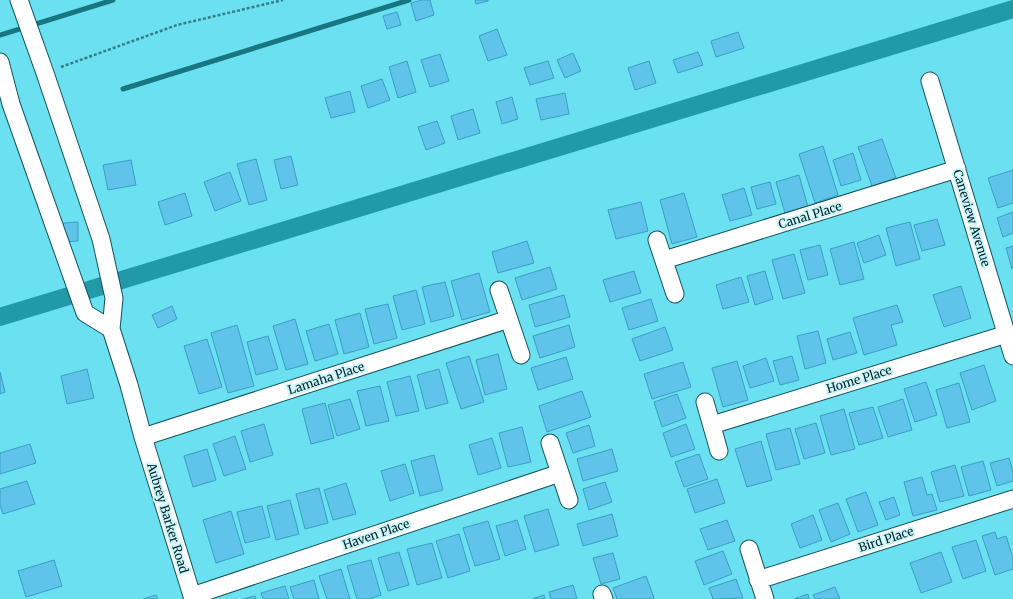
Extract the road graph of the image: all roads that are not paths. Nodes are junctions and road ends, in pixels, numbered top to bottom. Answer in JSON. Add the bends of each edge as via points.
{"nodes":[{"id":1,"x":21,"y":5,"type":"edge"},
{"id":2,"x":0,"y":62,"type":"edge"},
{"id":3,"x":930,"y":81,"type":"dead end"},
{"id":4,"x":957,"y":169,"type":"junction"},
{"id":5,"x":657,"y":240,"type":"dead end"},
{"id":6,"x":664,"y":260,"type":"junction"},
{"id":7,"x":499,"y":290,"type":"dead end"},
{"id":8,"x":674,"y":294,"type":"dead end"},
{"id":9,"x":509,"y":319,"type":"junction"},
{"id":10,"x":111,"y":328,"type":"junction"},
{"id":11,"x":1006,"y":334,"type":"junction"},
{"id":12,"x":521,"y":355,"type":"dead end"},
{"id":13,"x":1013,"y":356,"type":"edge"},
{"id":14,"x":705,"y":402,"type":"dead end"},
{"id":15,"x":712,"y":425,"type":"junction"},
{"id":16,"x":143,"y":437,"type":"junction"},
{"id":17,"x":550,"y":443,"type":"dead end"},
{"id":18,"x":720,"y":451,"type":"dead end"},
{"id":19,"x":560,"y":472,"type":"junction"},
{"id":20,"x":1013,"y":498,"type":"edge"},
{"id":21,"x":569,"y":500,"type":"dead end"},
{"id":22,"x":748,"y":550,"type":"dead end"},
{"id":23,"x":758,"y":580,"type":"junction"},
{"id":24,"x":192,"y":598,"type":"edge"},
{"id":25,"x":765,"y":599,"type":"edge"}],
"edges":[{"from":1,"to":10,"type":"street","via":[[101,239],[114,298]]},
{"from":2,"to":10,"type":"street","via":[[11,104],[85,313]]},
{"from":3,"to":4,"type":"street","name":"Caneview Avenue"},
{"from":4,"to":6,"type":"street","name":"Canal Place"},
{"from":4,"to":11,"type":"street","name":"Caneview Avenue"},
{"from":5,"to":6,"type":"street"},
{"from":6,"to":8,"type":"street"},
{"from":7,"to":9,"type":"street"},
{"from":9,"to":12,"type":"street"},
{"from":9,"to":16,"type":"street","name":"Lamaha Place"},
{"from":10,"to":16,"type":"street","name":"Aubrey Barker Road"},
{"from":11,"to":13,"type":"street","name":"Caneview Avenue"},
{"from":11,"to":15,"type":"street","name":"Home Place"},
{"from":14,"to":15,"type":"street"},
{"from":15,"to":18,"type":"street"},
{"from":16,"to":24,"type":"street","name":"Aubrey Barker Road"},
{"from":17,"to":19,"type":"street"},
{"from":19,"to":21,"type":"street"},
{"from":19,"to":24,"type":"street","name":"Haven Place"},
{"from":20,"to":23,"type":"street","name":"Bird Place"},
{"from":22,"to":23,"type":"street"},
{"from":23,"to":25,"type":"street"}]}
